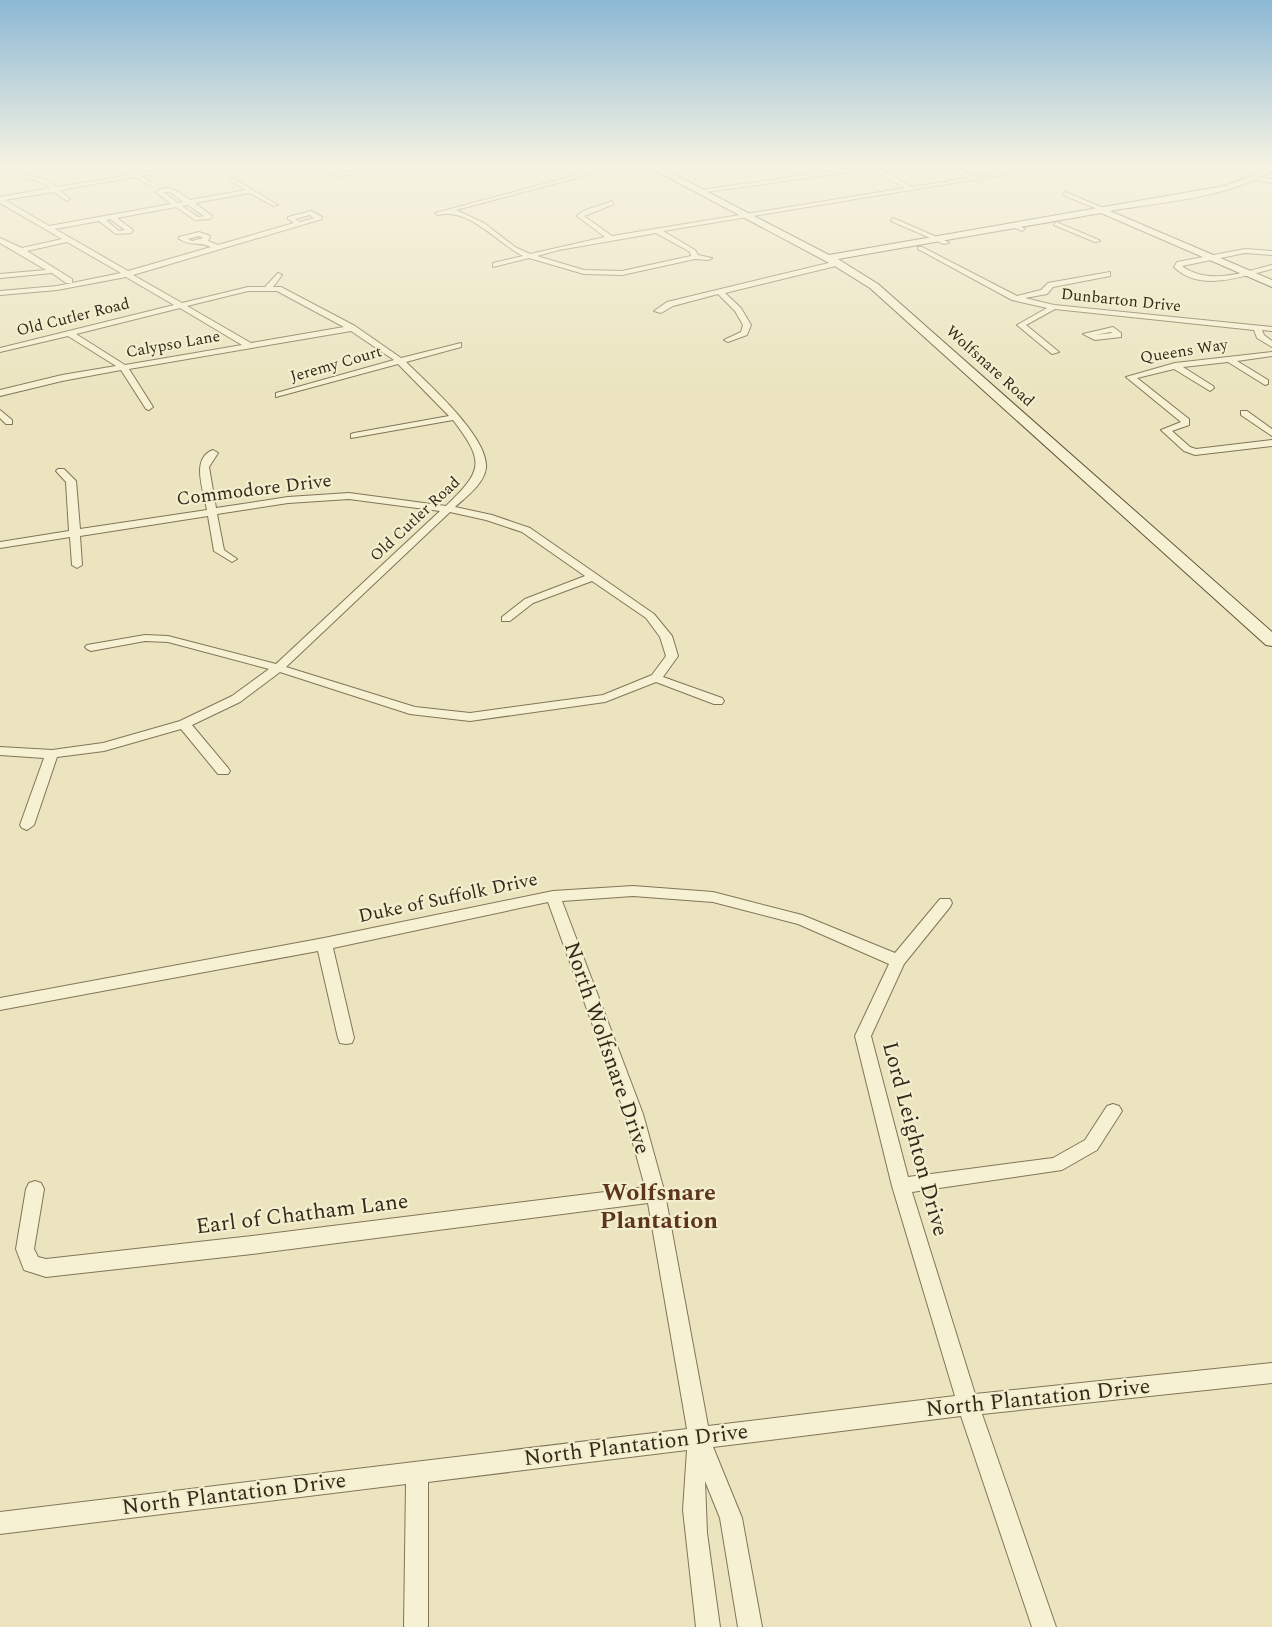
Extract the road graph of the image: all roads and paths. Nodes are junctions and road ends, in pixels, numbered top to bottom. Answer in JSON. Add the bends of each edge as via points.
{"nodes":[{"id":1,"x":4,"y":242,"type":"edge"},
{"id":2,"x":52,"y":242,"type":"edge"},
{"id":3,"x":70,"y":242,"type":"edge"},
{"id":4,"x":204,"y":242,"type":"dead end"},
{"id":5,"x":238,"y":242,"type":"edge"},
{"id":6,"x":505,"y":242,"type":"edge"},
{"id":7,"x":594,"y":242,"type":"edge"},
{"id":8,"x":677,"y":242,"type":"edge"},
{"id":9,"x":796,"y":242,"type":"edge"},
{"id":10,"x":937,"y":242,"type":"edge"},
{"id":11,"x":937,"y":242,"type":"edge"},
{"id":12,"x":1179,"y":242,"type":"edge"},
{"id":13,"x":912,"y":247,"type":"junction"},
{"id":14,"x":218,"y":248,"type":"junction"},
{"id":15,"x":20,"y":249,"type":"junction"},
{"id":16,"x":1272,"y":253,"type":"edge"},
{"id":17,"x":529,"y":256,"type":"junction"},
{"id":18,"x":695,"y":257,"type":"junction"},
{"id":19,"x":1214,"y":257,"type":"junction"},
{"id":20,"x":708,"y":258,"type":"dead end"},
{"id":21,"x":832,"y":261,"type":"junction"},
{"id":22,"x":496,"y":265,"type":"dead end"},
{"id":23,"x":1272,"y":268,"type":"edge"},
{"id":24,"x":54,"y":271,"type":"junction"},
{"id":25,"x":1250,"y":272,"type":"junction"},
{"id":26,"x":128,"y":274,"type":"junction"},
{"id":27,"x":1107,"y":274,"type":"dead end"},
{"id":28,"x":278,"y":275,"type":"dead end"},
{"id":29,"x":0,"y":276,"type":"edge"},
{"id":30,"x":1272,"y":278,"type":"edge"},
{"id":31,"x":69,"y":281,"type":"dead end"},
{"id":32,"x":1272,"y":284,"type":"edge"},
{"id":33,"x":268,"y":288,"type":"junction"},
{"id":34,"x":0,"y":292,"type":"edge"},
{"id":35,"x":720,"y":292,"type":"junction"},
{"id":36,"x":1015,"y":298,"type":"junction"},
{"id":37,"x":181,"y":306,"type":"junction"},
{"id":38,"x":1054,"y":307,"type":"junction"},
{"id":39,"x":658,"y":311,"type":"dead end"},
{"id":40,"x":1098,"y":313,"type":"junction"},
{"id":41,"x":352,"y":328,"type":"junction"},
{"id":42,"x":1257,"y":328,"type":"junction"},
{"id":43,"x":1112,"y":329,"type":"dead end"},
{"id":44,"x":1272,"y":329,"type":"edge"},
{"id":45,"x":69,"y":333,"type":"junction"},
{"id":46,"x":728,"y":340,"type":"dead end"},
{"id":47,"x":458,"y":345,"type":"dead end"},
{"id":48,"x":1272,"y":345,"type":"edge"},
{"id":49,"x":250,"y":346,"type":"junction"},
{"id":50,"x":0,"y":350,"type":"edge"},
{"id":51,"x":1055,"y":352,"type":"dead end"},
{"id":52,"x":1272,"y":354,"type":"edge"},
{"id":53,"x":1229,"y":359,"type":"junction"},
{"id":54,"x":400,"y":361,"type":"junction"},
{"id":55,"x":1175,"y":366,"type":"junction"},
{"id":56,"x":124,"y":368,"type":"junction"},
{"id":57,"x":1265,"y":382,"type":"dead end"},
{"id":58,"x":1210,"y":388,"type":"dead end"},
{"id":59,"x":0,"y":393,"type":"edge"},
{"id":60,"x":279,"y":395,"type":"dead end"},
{"id":61,"x":149,"y":407,"type":"dead end"},
{"id":62,"x":1244,"y":412,"type":"dead end"},
{"id":63,"x":0,"y":413,"type":"edge"},
{"id":64,"x":455,"y":417,"type":"junction"},
{"id":65,"x":9,"y":422,"type":"dead end"},
{"id":66,"x":1272,"y":432,"type":"edge"},
{"id":67,"x":354,"y":436,"type":"dead end"},
{"id":68,"x":1272,"y":443,"type":"edge"},
{"id":69,"x":213,"y":453,"type":"dead end"},
{"id":70,"x":60,"y":472,"type":"dead end"},
{"id":71,"x":448,"y":509,"type":"junction"},
{"id":72,"x":211,"y":512,"type":"junction"},
{"id":73,"x":75,"y":533,"type":"junction"},
{"id":74,"x":0,"y":545,"type":"edge"},
{"id":75,"x":232,"y":559,"type":"dead end"},
{"id":76,"x":77,"y":565,"type":"dead end"},
{"id":77,"x":594,"y":576,"type":"junction"},
{"id":78,"x":506,"y":619,"type":"dead end"},
{"id":79,"x":1272,"y":641,"type":"edge"},
{"id":80,"x":91,"y":647,"type":"dead end"},
{"id":81,"x":278,"y":668,"type":"junction"},
{"id":82,"x":656,"y":678,"type":"junction"},
{"id":83,"x":718,"y":701,"type":"dead end"},
{"id":84,"x":184,"y":724,"type":"junction"},
{"id":85,"x":0,"y":751,"type":"edge"},
{"id":86,"x":52,"y":754,"type":"junction"},
{"id":87,"x":223,"y":771,"type":"dead end"},
{"id":88,"x":28,"y":825,"type":"dead end"},
{"id":89,"x":553,"y":896,"type":"junction"},
{"id":90,"x":945,"y":904,"type":"dead end"},
{"id":91,"x":324,"y":944,"type":"junction"},
{"id":92,"x":898,"y":962,"type":"junction"},
{"id":93,"x":0,"y":1004,"type":"edge"},
{"id":94,"x":346,"y":1038,"type":"dead end"},
{"id":95,"x":1113,"y":1111,"type":"dead end"},
{"id":96,"x":901,"y":1186,"type":"junction"},
{"id":97,"x":35,"y":1189,"type":"dead end"},
{"id":98,"x":656,"y":1194,"type":"junction"},
{"id":99,"x":1272,"y":1373,"type":"edge"},
{"id":100,"x":968,"y":1405,"type":"junction"},
{"id":101,"x":699,"y":1437,"type":"junction"},
{"id":102,"x":417,"y":1471,"type":"junction"},
{"id":103,"x":0,"y":1523,"type":"edge"},
{"id":104,"x":416,"y":1627,"type":"edge"},
{"id":105,"x":708,"y":1627,"type":"edge"},
{"id":106,"x":750,"y":1627,"type":"edge"},
{"id":107,"x":1044,"y":1627,"type":"edge"}],
"edges":[{"from":1,"to":15,"type":"street"},
{"from":2,"to":15,"type":"street"},
{"from":3,"to":26,"type":"street"},
{"from":4,"to":14,"type":"street"},
{"from":5,"to":14,"type":"street"},
{"from":6,"to":17,"type":"street"},
{"from":7,"to":17,"type":"street"},
{"from":8,"to":18,"type":"street","via":[[693,251]]},
{"from":9,"to":21,"type":"street","name":"Wolfsnare Road"},
{"from":10,"to":13,"type":"street"},
{"from":11,"to":13,"type":"street"},
{"from":12,"to":19,"type":"street"},
{"from":13,"to":21,"type":"street"},
{"from":13,"to":36,"type":"street","name":"Dunbarton Drive"},
{"from":14,"to":26,"type":"street"},
{"from":15,"to":24,"type":"street"},
{"from":16,"to":19,"type":"street","via":[[1245,251]]},
{"from":17,"to":18,"type":"street","via":[[584,272],[612,274]]},
{"from":17,"to":22,"type":"street"},
{"from":18,"to":20,"type":"street"},
{"from":19,"to":25,"type":"street"},
{"from":19,"to":25,"type":"street","via":[[1178,267],[1205,279]]},
{"from":21,"to":35,"type":"street"},
{"from":21,"to":79,"type":"street","name":"Wolfsnare Road","via":[[874,286]]},
{"from":23,"to":25,"type":"street"},
{"from":24,"to":29,"type":"street"},
{"from":24,"to":31,"type":"street"},
{"from":25,"to":30,"type":"street"},
{"from":25,"to":32,"type":"street"},
{"from":26,"to":34,"type":"street","via":[[78,285]]},
{"from":26,"to":37,"type":"street"},
{"from":27,"to":36,"type":"street","via":[[1051,285],[1044,292]]},
{"from":28,"to":33,"type":"street"},
{"from":33,"to":37,"type":"street","name":"Old Cutler Road","via":[[248,289]]},
{"from":33,"to":41,"type":"street","name":"Old Cutler Road","via":[[278,289]]},
{"from":35,"to":39,"type":"street","via":[[670,304]]},
{"from":35,"to":46,"type":"street","via":[[738,310],[747,325],[744,333]]},
{"from":36,"to":38,"type":"street","name":"Dunbarton Drive"},
{"from":37,"to":45,"type":"street","name":"Old Cutler Road"},
{"from":37,"to":49,"type":"street"},
{"from":38,"to":40,"type":"street","name":"Dunbarton Drive"},
{"from":38,"to":51,"type":"street","via":[[1021,325]]},
{"from":40,"to":42,"type":"street","name":"Dunbarton Drive"},
{"from":40,"to":43,"type":"street"},
{"from":41,"to":49,"type":"street","name":"Calypso Lane"},
{"from":41,"to":54,"type":"street","name":"Old Cutler Road"},
{"from":42,"to":44,"type":"street","name":"Dunbarton Drive"},
{"from":42,"to":48,"type":"street","via":[[1260,336]]},
{"from":45,"to":50,"type":"street","name":"Old Cutler Road"},
{"from":45,"to":56,"type":"street"},
{"from":47,"to":54,"type":"street","name":"Jeremy Court"},
{"from":49,"to":56,"type":"street","name":"Calypso Lane"},
{"from":52,"to":53,"type":"street","name":"Queens Way"},
{"from":53,"to":55,"type":"street","name":"Queens Way"},
{"from":53,"to":57,"type":"street"},
{"from":54,"to":60,"type":"street","name":"Jeremy Court"},
{"from":54,"to":64,"type":"street","name":"Old Cutler Road"},
{"from":55,"to":58,"type":"street"},
{"from":55,"to":68,"type":"street","name":"Queens Way","via":[[1130,377],[1186,421],[1166,430],[1174,439],[1195,452]]},
{"from":56,"to":59,"type":"street","name":"Calypso Lane"},
{"from":56,"to":61,"type":"street"},
{"from":62,"to":66,"type":"street"},
{"from":63,"to":65,"type":"street"},
{"from":64,"to":67,"type":"street"},
{"from":64,"to":71,"type":"street","name":"Old Cutler Road","via":[[475,443],[481,468],[474,485]]},
{"from":69,"to":72,"type":"street","via":[[204,467]]},
{"from":70,"to":73,"type":"street","via":[[71,481]]},
{"from":71,"to":72,"type":"street","name":"Commodore Drive","via":[[349,496],[288,500]]},
{"from":71,"to":77,"type":"street","name":"Commodore Drive","via":[[488,517],[526,530]]},
{"from":71,"to":81,"type":"street","name":"Old Cutler Road"},
{"from":72,"to":73,"type":"street","name":"Commodore Drive"},
{"from":72,"to":75,"type":"street","via":[[219,551]]},
{"from":73,"to":74,"type":"street","name":"Commodore Drive"},
{"from":73,"to":76,"type":"street"},
{"from":77,"to":78,"type":"street","via":[[529,601]]},
{"from":77,"to":82,"type":"street","name":"Commodore Drive","via":[[650,616],[666,636],[672,656]]},
{"from":80,"to":81,"type":"street","via":[[145,638],[168,639]]},
{"from":81,"to":82,"type":"street","via":[[414,711],[470,717],[605,698]]},
{"from":81,"to":84,"type":"street","name":"Old Cutler Road","via":[[236,699]]},
{"from":82,"to":83,"type":"street"},
{"from":84,"to":86,"type":"street","name":"Old Cutler Road","via":[[104,747]]},
{"from":84,"to":87,"type":"street"},
{"from":85,"to":86,"type":"street","name":"Old Cutler Road"},
{"from":86,"to":88,"type":"street"},
{"from":89,"to":91,"type":"street","name":"Duke of Suffolk Drive"},
{"from":89,"to":92,"type":"street","name":"Duke of Suffolk Drive","via":[[633,890],[713,897],[802,920]]},
{"from":89,"to":98,"type":"street","name":"North Wolfsnare Drive","via":[[634,1114]]},
{"from":90,"to":92,"type":"street","name":"Lord Leighton Drive"},
{"from":91,"to":93,"type":"street","name":"Duke of Suffolk Drive"},
{"from":91,"to":94,"type":"street"},
{"from":92,"to":96,"type":"street","name":"Lord Leighton Drive","via":[[863,1036]]},
{"from":95,"to":96,"type":"street","via":[[1091,1145],[1056,1165]]},
{"from":96,"to":100,"type":"street","name":"Lord Leighton Drive"},
{"from":97,"to":98,"type":"street","name":"Earl of Chatham Lane","via":[[25,1248],[31,1264],[46,1268]]},
{"from":98,"to":101,"type":"street","name":"North Wolfsnare Drive"},
{"from":99,"to":100,"type":"street","name":"North Plantation Drive"},
{"from":100,"to":101,"type":"street","name":"North Plantation Drive"},
{"from":100,"to":107,"type":"street","name":"Lord Leighton Drive"},
{"from":101,"to":102,"type":"street","name":"North Plantation Drive"},
{"from":101,"to":105,"type":"street","name":"North Wolfsnare Drive","via":[[693,1484],[693,1525]]},
{"from":101,"to":106,"type":"street","name":"North Wolfsnare Drive","via":[[730,1518]]},
{"from":102,"to":103,"type":"street","name":"North Plantation Drive"},
{"from":102,"to":104,"type":"street"}]}
